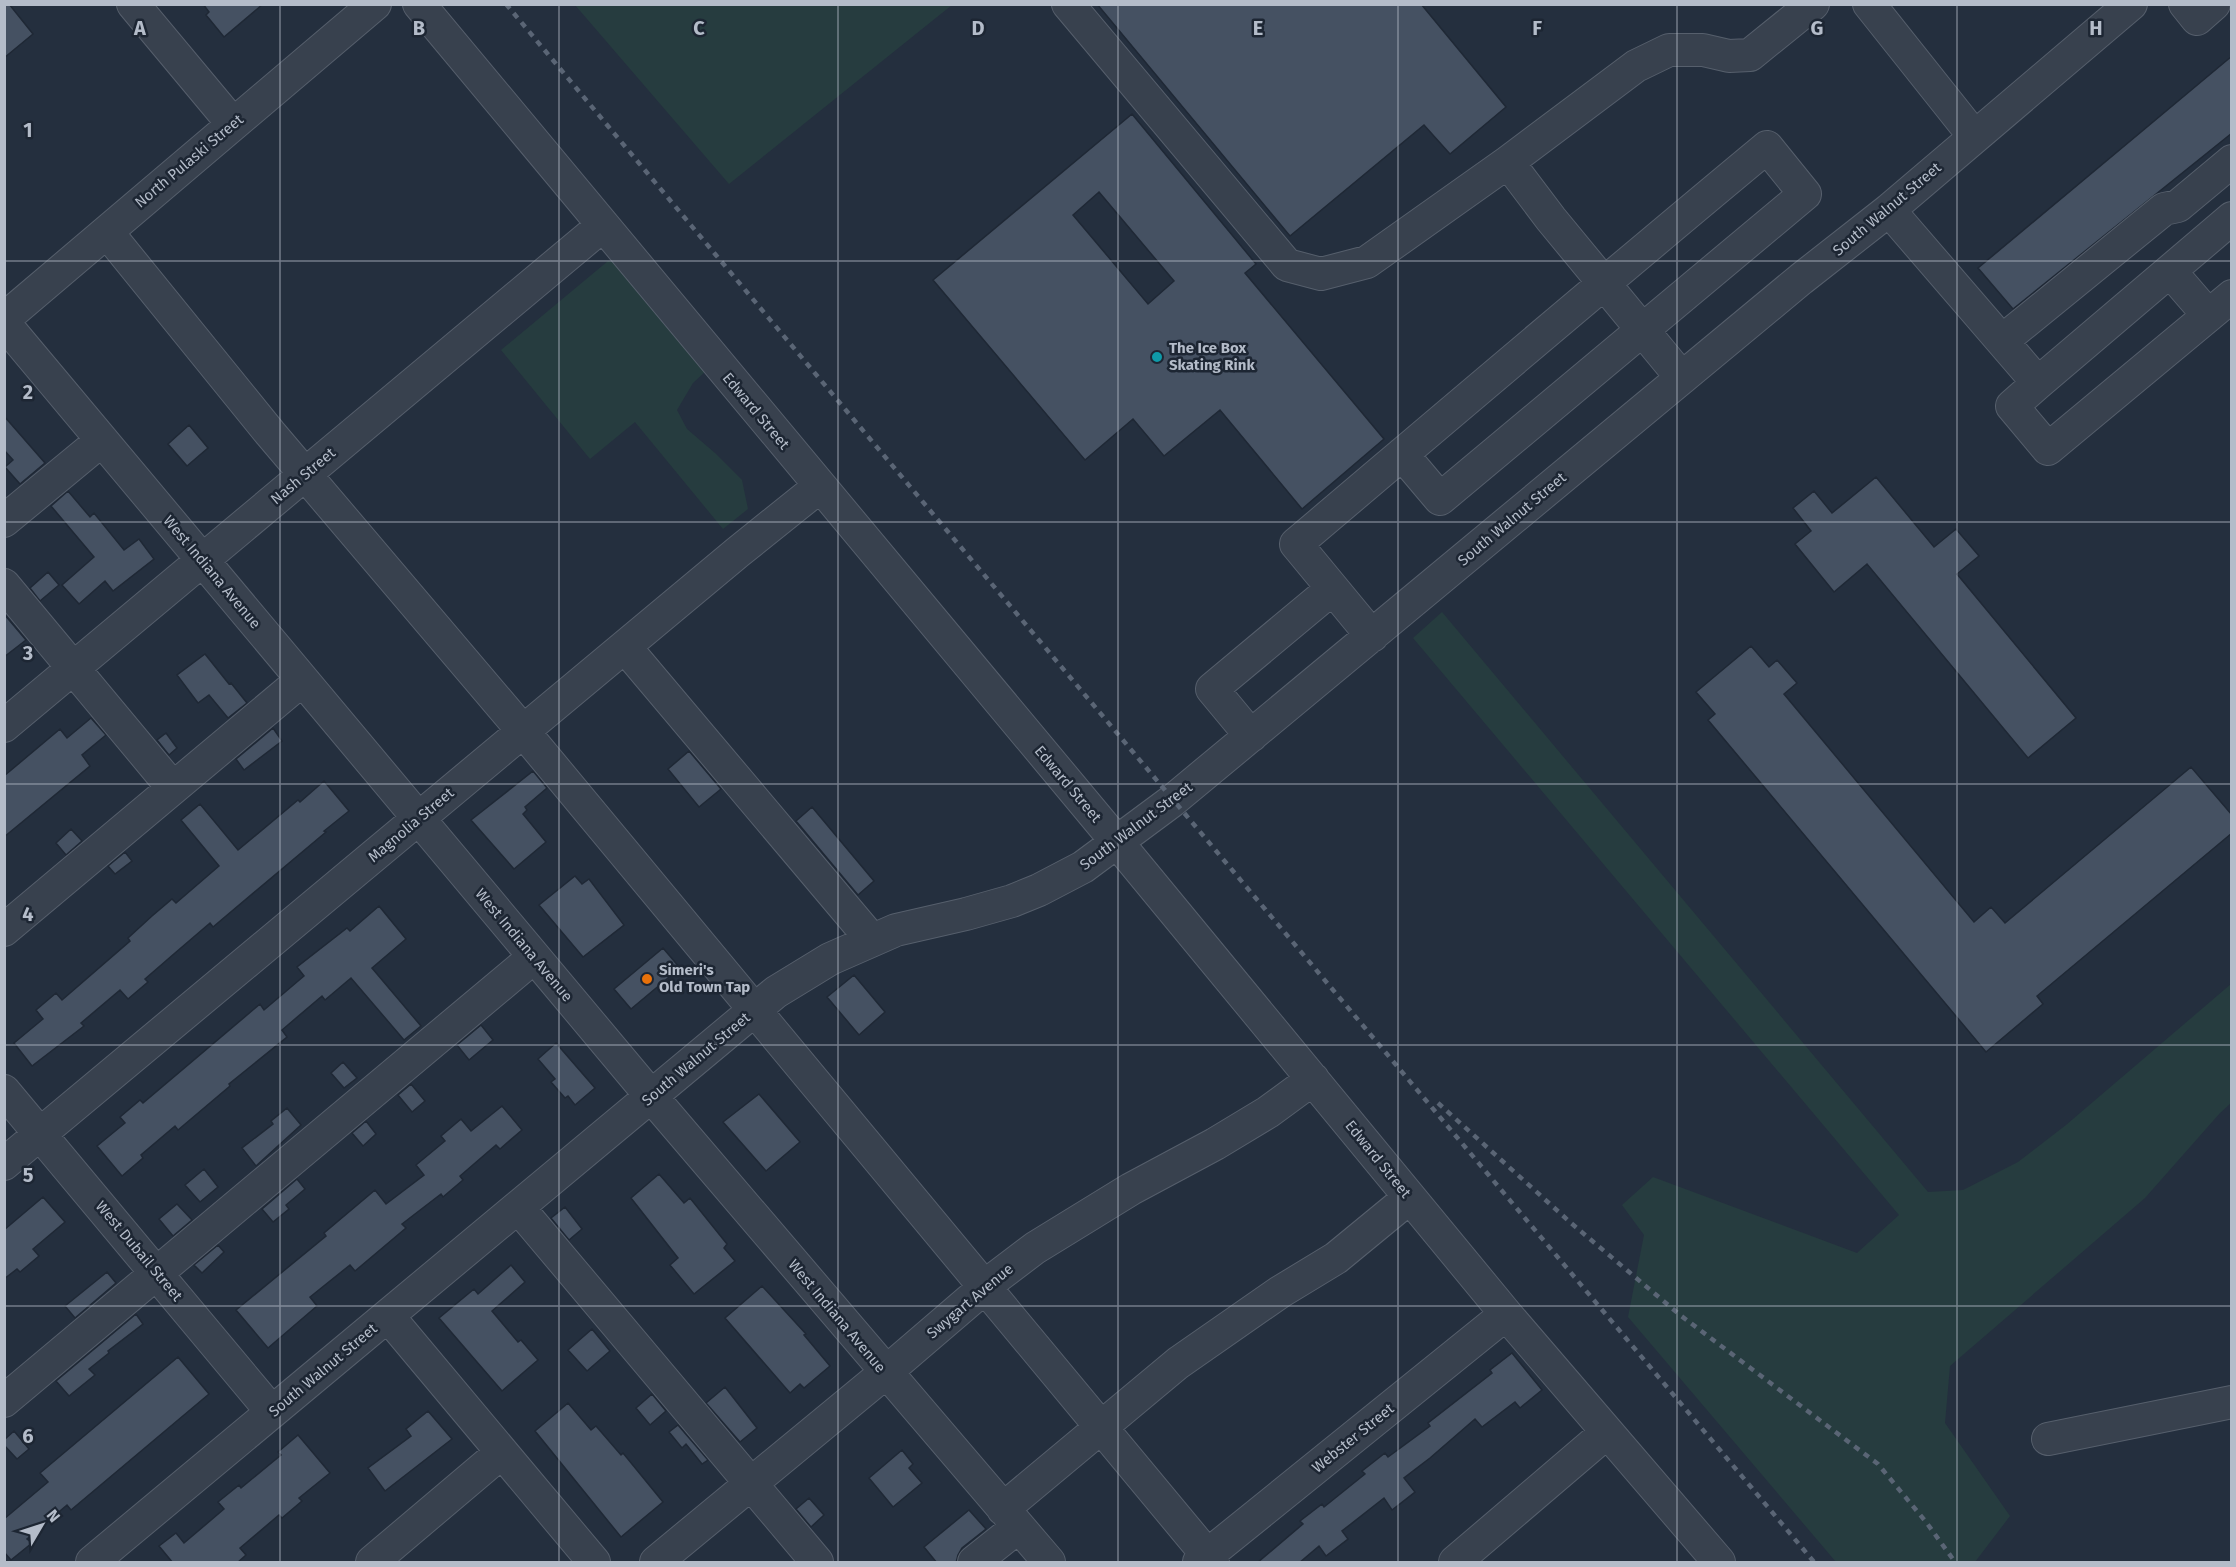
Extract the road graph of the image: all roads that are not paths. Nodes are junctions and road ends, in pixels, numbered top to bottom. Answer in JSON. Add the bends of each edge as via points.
{"nodes":[{"id":1,"x":133,"y":4,"type":"edge"},
{"id":2,"x":419,"y":4,"type":"edge"},
{"id":3,"x":1068,"y":4,"type":"edge"},
{"id":4,"x":1813,"y":4,"type":"edge"},
{"id":5,"x":1869,"y":4,"type":"edge"},
{"id":6,"x":2131,"y":4,"type":"edge"},
{"id":7,"x":2185,"y":4,"type":"edge"},
{"id":8,"x":2214,"y":4,"type":"edge"},
{"id":9,"x":356,"y":10,"type":"edge"},
{"id":10,"x":233,"y":124,"type":"junction"},
{"id":11,"x":1974,"y":136,"type":"junction"},
{"id":12,"x":2232,"y":161,"type":"edge"},
{"id":13,"x":1508,"y":162,"type":"junction"},
{"id":14,"x":2204,"y":184,"type":"junction"},
{"id":15,"x":1889,"y":210,"type":"junction"},
{"id":16,"x":2232,"y":218,"type":"edge"},
{"id":17,"x":602,"y":225,"type":"junction"},
{"id":18,"x":106,"y":232,"type":"junction"},
{"id":19,"x":2170,"y":271,"type":"junction"},
{"id":20,"x":1604,"y":283,"type":"junction"},
{"id":21,"x":2220,"y":306,"type":"edge"},
{"id":22,"x":4,"y":321,"type":"edge"},
{"id":23,"x":1642,"y":329,"type":"junction"},
{"id":24,"x":2001,"y":341,"type":"junction"},
{"id":25,"x":1682,"y":378,"type":"junction"},
{"id":26,"x":2038,"y":383,"type":"junction"},
{"id":27,"x":102,"y":440,"type":"junction"},
{"id":28,"x":1402,"y":454,"type":"junction"},
{"id":29,"x":305,"y":474,"type":"junction"},
{"id":30,"x":819,"y":487,"type":"junction"},
{"id":31,"x":4,"y":521,"type":"edge"},
{"id":32,"x":203,"y":560,"type":"junction"},
{"id":33,"x":4,"y":585,"type":"edge"},
{"id":34,"x":1332,"y":589,"type":"junction"},
{"id":35,"x":1372,"y":636,"type":"junction"},
{"id":36,"x":625,"y":647,"type":"junction"},
{"id":37,"x":74,"y":668,"type":"junction"},
{"id":38,"x":302,"y":680,"type":"junction"},
{"id":39,"x":4,"y":726,"type":"edge"},
{"id":40,"x":523,"y":731,"type":"junction"},
{"id":41,"x":1251,"y":736,"type":"junction"},
{"id":42,"x":173,"y":788,"type":"junction"},
{"id":43,"x":419,"y":819,"type":"junction"},
{"id":44,"x":1117,"y":842,"type":"junction"},
{"id":45,"x":4,"y":930,"type":"edge"},
{"id":46,"x":872,"y":940,"type":"junction"},
{"id":47,"x":534,"y":957,"type":"junction"},
{"id":48,"x":755,"y":1010,"type":"junction"},
{"id":49,"x":1313,"y":1079,"type":"junction"},
{"id":50,"x":4,"y":1091,"type":"edge"},
{"id":51,"x":651,"y":1096,"type":"junction"},
{"id":52,"x":40,"y":1134,"type":"junction"},
{"id":53,"x":4,"y":1164,"type":"edge"},
{"id":54,"x":1409,"y":1198,"type":"junction"},
{"id":55,"x":518,"y":1207,"type":"junction"},
{"id":56,"x":157,"y":1273,"type":"junction"},
{"id":57,"x":984,"y":1288,"type":"junction"},
{"id":58,"x":1506,"y":1314,"type":"junction"},
{"id":59,"x":388,"y":1316,"type":"junction"},
{"id":60,"x":885,"y":1373,"type":"junction"},
{"id":61,"x":4,"y":1401,"type":"edge"},
{"id":62,"x":2232,"y":1402,"type":"edge"},
{"id":63,"x":272,"y":1412,"type":"junction"},
{"id":64,"x":1101,"y":1427,"type":"junction"},
{"id":65,"x":1606,"y":1433,"type":"junction"},
{"id":66,"x":2048,"y":1439,"type":"dead end"},
{"id":67,"x":502,"y":1452,"type":"junction"},
{"id":68,"x":751,"y":1483,"type":"junction"},
{"id":69,"x":1010,"y":1518,"type":"junction"},
{"id":70,"x":1207,"y":1560,"type":"edge"},
{"id":71,"x":92,"y":1563,"type":"edge"},
{"id":72,"x":372,"y":1563,"type":"edge"},
{"id":73,"x":594,"y":1563,"type":"edge"},
{"id":74,"x":656,"y":1563,"type":"edge"},
{"id":75,"x":817,"y":1563,"type":"edge"},
{"id":76,"x":974,"y":1563,"type":"edge"},
{"id":77,"x":1049,"y":1563,"type":"edge"},
{"id":78,"x":1455,"y":1563,"type":"edge"},
{"id":79,"x":1719,"y":1563,"type":"edge"}],
"edges":[{"from":1,"to":10,"type":"street"},
{"from":2,"to":17,"type":"street","name":"Edward Street"},
{"from":3,"to":13,"type":"street","via":[[1287,265],[1321,274],[1366,262]]},
{"from":4,"to":13,"type":"street","via":[[1750,55],[1669,50],[1636,66]]},
{"from":5,"to":11,"type":"street"},
{"from":6,"to":11,"type":"street","name":"South Walnut Street"},
{"from":7,"to":8,"type":"street","via":[[2197,19]]},
{"from":9,"to":10,"type":"street","name":"North Pulaski Street"},
{"from":10,"to":18,"type":"street","name":"North Pulaski Street"},
{"from":11,"to":15,"type":"street","name":"South Walnut Street"},
{"from":12,"to":14,"type":"street"},
{"from":13,"to":20,"type":"street"},
{"from":14,"to":16,"type":"street"},
{"from":14,"to":24,"type":"street","via":[[2178,206],[2164,208]]},
{"from":15,"to":24,"type":"street"},
{"from":15,"to":25,"type":"street","name":"South Walnut Street"},
{"from":16,"to":19,"type":"street"},
{"from":17,"to":29,"type":"street","name":"Nash Street"},
{"from":17,"to":30,"type":"street","name":"Edward Street"},
{"from":18,"to":22,"type":"street","name":"North Pulaski Street"},
{"from":18,"to":29,"type":"street"},
{"from":19,"to":21,"type":"street"},
{"from":19,"to":26,"type":"street"},
{"from":20,"to":23,"type":"street"},
{"from":20,"to":23,"type":"street","via":[[1767,147],[1805,194]]},
{"from":20,"to":28,"type":"street"},
{"from":21,"to":26,"type":"street","via":[[2048,449],[2012,406]]},
{"from":22,"to":27,"type":"street","name":"West Indiana Avenue"},
{"from":23,"to":25,"type":"street"},
{"from":23,"to":28,"type":"street","via":[[1440,498]]},
{"from":24,"to":26,"type":"street"},
{"from":25,"to":35,"type":"street","name":"South Walnut Street"},
{"from":27,"to":31,"type":"street"},
{"from":27,"to":32,"type":"street","name":"West Indiana Avenue"},
{"from":28,"to":34,"type":"street","via":[[1296,544]]},
{"from":29,"to":32,"type":"street","name":"Nash Street"},
{"from":29,"to":40,"type":"street"},
{"from":30,"to":36,"type":"street","name":"Magnolia Street"},
{"from":30,"to":44,"type":"street","name":"Edward Street"},
{"from":32,"to":37,"type":"street","name":"Nash Street"},
{"from":32,"to":38,"type":"street","name":"West Indiana Avenue"},
{"from":33,"to":37,"type":"street"},
{"from":34,"to":35,"type":"street"},
{"from":34,"to":41,"type":"street","via":[[1212,689]]},
{"from":35,"to":41,"type":"street","name":"South Walnut Street"},
{"from":36,"to":40,"type":"street","name":"Magnolia Street"},
{"from":36,"to":46,"type":"street"},
{"from":37,"to":39,"type":"street","name":"Nash Street"},
{"from":37,"to":42,"type":"street"},
{"from":38,"to":42,"type":"street"},
{"from":38,"to":43,"type":"street","name":"West Indiana Avenue"},
{"from":40,"to":43,"type":"street","name":"Magnolia Street"},
{"from":40,"to":48,"type":"street"},
{"from":41,"to":44,"type":"street","name":"South Walnut Street"},
{"from":42,"to":45,"type":"street"},
{"from":43,"to":47,"type":"street","name":"West Indiana Avenue"},
{"from":43,"to":52,"type":"street","name":"Magnolia Street"},
{"from":44,"to":46,"type":"street","name":"South Walnut Street","via":[[1083,867],[1012,901],[896,930]]},
{"from":44,"to":49,"type":"street","name":"Edward Street"},
{"from":46,"to":48,"type":"street","name":"South Walnut Street","via":[[830,959],[776,992]]},
{"from":47,"to":51,"type":"street","name":"West Indiana Avenue"},
{"from":47,"to":56,"type":"street"},
{"from":48,"to":51,"type":"street","name":"South Walnut Street"},
{"from":48,"to":57,"type":"street"},
{"from":49,"to":54,"type":"street","name":"Edward Street"},
{"from":49,"to":57,"type":"street","name":"Swygart Avenue","via":[[1215,1144],[1061,1231]]},
{"from":50,"to":52,"type":"street","name":"West Dubail Street"},
{"from":51,"to":55,"type":"street","name":"South Walnut Street"},
{"from":51,"to":60,"type":"street","name":"West Indiana Avenue"},
{"from":52,"to":53,"type":"street","name":"Magnolia Street"},
{"from":52,"to":56,"type":"street","name":"West Dubail Street"},
{"from":54,"to":58,"type":"street","name":"Edward Street"},
{"from":54,"to":64,"type":"street","via":[[1336,1258],[1178,1363]]},
{"from":55,"to":59,"type":"street","name":"South Walnut Street"},
{"from":55,"to":68,"type":"street"},
{"from":56,"to":61,"type":"street"},
{"from":56,"to":63,"type":"street","name":"West Dubail Street"},
{"from":57,"to":60,"type":"street","name":"Swygart Avenue"},
{"from":57,"to":64,"type":"street"},
{"from":58,"to":65,"type":"street","name":"Edward Street"},
{"from":58,"to":70,"type":"street","name":"Webster Street"},
{"from":59,"to":63,"type":"street","name":"South Walnut Street"},
{"from":59,"to":67,"type":"street"},
{"from":60,"to":68,"type":"street","name":"Swygart Avenue"},
{"from":60,"to":69,"type":"street","name":"West Indiana Avenue"},
{"from":62,"to":66,"type":"street"},
{"from":63,"to":71,"type":"street","name":"South Walnut Street"},
{"from":64,"to":69,"type":"street"},
{"from":64,"to":70,"type":"street"},
{"from":65,"to":78,"type":"street"},
{"from":65,"to":79,"type":"street","name":"Edward Street"},
{"from":67,"to":72,"type":"street"},
{"from":67,"to":73,"type":"street"},
{"from":68,"to":74,"type":"street","name":"Swygart Avenue"},
{"from":68,"to":75,"type":"street"},
{"from":69,"to":76,"type":"street"},
{"from":69,"to":77,"type":"street","name":"West Indiana Avenue"}]}
